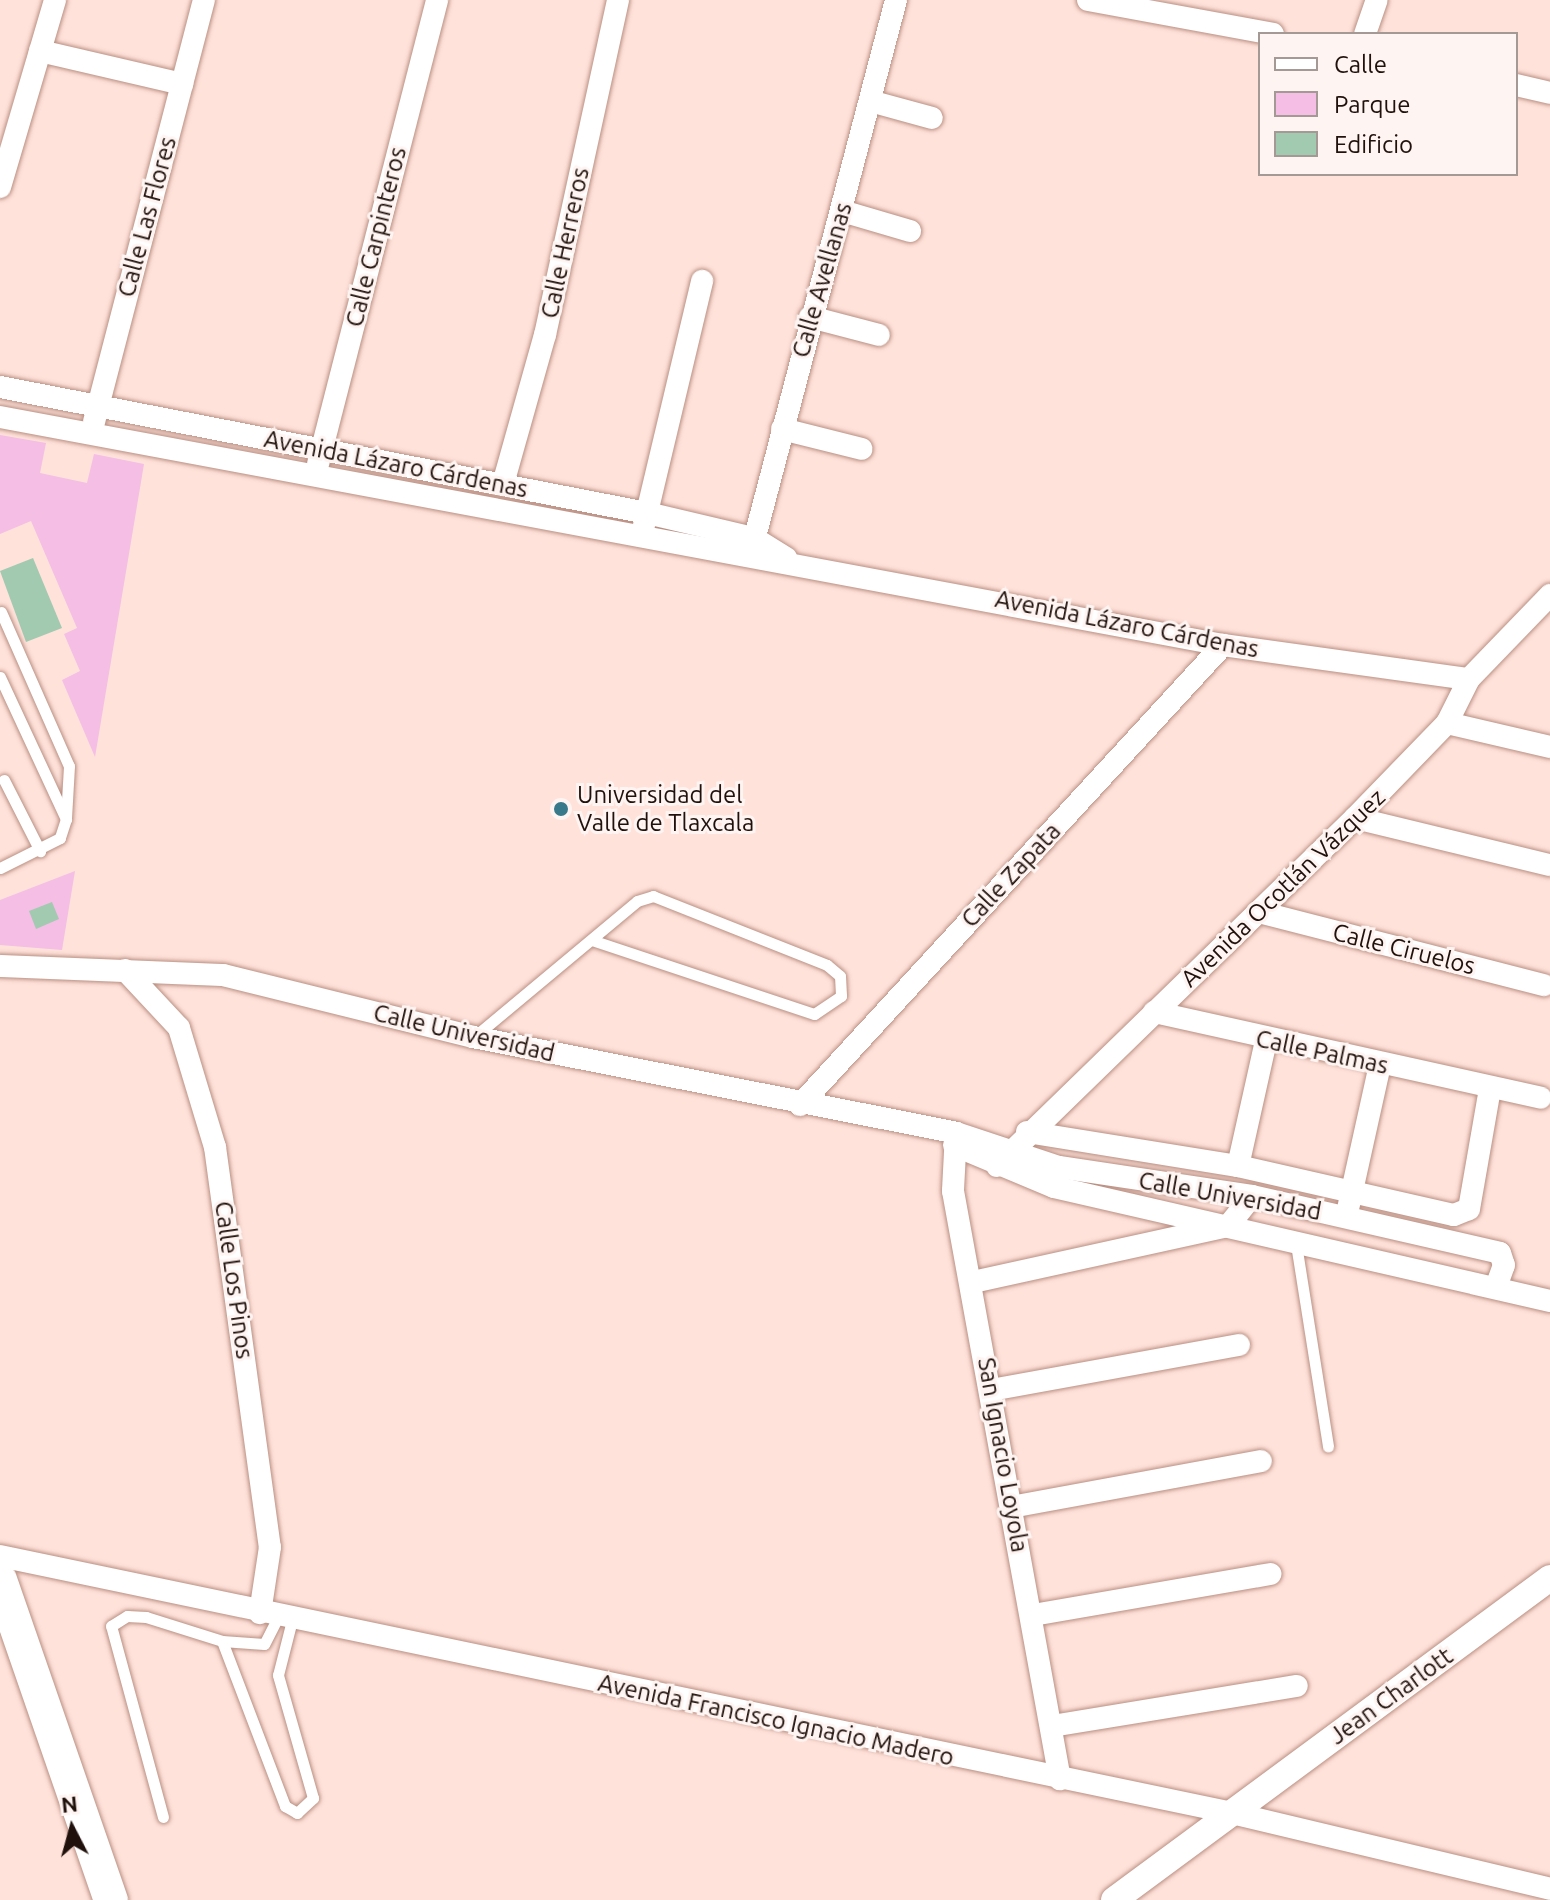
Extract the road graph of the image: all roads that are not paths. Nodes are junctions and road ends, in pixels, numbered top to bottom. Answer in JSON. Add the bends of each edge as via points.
{"nodes":[{"id":1,"x":55,"y":0,"type":"edge"},
{"id":2,"x":204,"y":0,"type":"edge"},
{"id":3,"x":437,"y":0,"type":"edge"},
{"id":4,"x":618,"y":0,"type":"edge"},
{"id":5,"x":896,"y":0,"type":"edge"},
{"id":6,"x":1088,"y":0,"type":"edge"},
{"id":7,"x":1377,"y":0,"type":"edge"},
{"id":8,"x":1262,"y":32,"type":"edge"},
{"id":9,"x":1366,"y":32,"type":"edge"},
{"id":10,"x":40,"y":51,"type":"junction"},
{"id":11,"x":182,"y":84,"type":"junction"},
{"id":12,"x":1518,"y":85,"type":"edge"},
{"id":13,"x":1550,"y":93,"type":"edge"},
{"id":14,"x":870,"y":101,"type":"junction"},
{"id":15,"x":932,"y":118,"type":"dead end"},
{"id":16,"x":0,"y":187,"type":"edge"},
{"id":17,"x":842,"y":211,"type":"junction"},
{"id":18,"x":910,"y":231,"type":"dead end"},
{"id":19,"x":702,"y":281,"type":"dead end"},
{"id":20,"x":810,"y":317,"type":"junction"},
{"id":21,"x":879,"y":335,"type":"dead end"},
{"id":22,"x":0,"y":387,"type":"edge"},
{"id":23,"x":97,"y":408,"type":"junction"},
{"id":24,"x":0,"y":417,"type":"edge"},
{"id":25,"x":782,"y":429,"type":"junction"},
{"id":26,"x":91,"y":435,"type":"junction"},
{"id":27,"x":322,"y":449,"type":"junction"},
{"id":28,"x":862,"y":449,"type":"dead end"},
{"id":29,"x":316,"y":474,"type":"junction"},
{"id":30,"x":503,"y":484,"type":"junction"},
{"id":31,"x":647,"y":513,"type":"junction"},
{"id":32,"x":640,"y":540,"type":"junction"},
{"id":33,"x":752,"y":549,"type":"junction"},
{"id":34,"x":1550,"y":595,"type":"edge"},
{"id":35,"x":1,"y":612,"type":"edge"},
{"id":36,"x":1223,"y":645,"type":"junction"},
{"id":37,"x":0,"y":677,"type":"edge"},
{"id":38,"x":1469,"y":679,"type":"junction"},
{"id":39,"x":1447,"y":723,"type":"junction"},
{"id":40,"x":1550,"y":747,"type":"edge"},
{"id":41,"x":4,"y":780,"type":"dead end"},
{"id":42,"x":1355,"y":818,"type":"junction"},
{"id":43,"x":66,"y":819,"type":"junction"},
{"id":44,"x":40,"y":851,"type":"junction"},
{"id":45,"x":1549,"y":865,"type":"edge"},
{"id":46,"x":1,"y":867,"type":"edge"},
{"id":47,"x":1263,"y":913,"type":"junction"},
{"id":48,"x":592,"y":940,"type":"junction"},
{"id":49,"x":0,"y":966,"type":"edge"},
{"id":50,"x":125,"y":970,"type":"junction"},
{"id":51,"x":1544,"y":985,"type":"dead end"},
{"id":52,"x":1154,"y":1012,"type":"junction"},
{"id":53,"x":473,"y":1037,"type":"junction"},
{"id":54,"x":1266,"y":1041,"type":"junction"},
{"id":55,"x":1380,"y":1065,"type":"junction"},
{"id":56,"x":1490,"y":1089,"type":"junction"},
{"id":57,"x":1541,"y":1098,"type":"dead end"},
{"id":58,"x":800,"y":1105,"type":"junction"},
{"id":59,"x":1027,"y":1132,"type":"junction"},
{"id":60,"x":953,"y":1138,"type":"junction"},
{"id":61,"x":1002,"y":1159,"type":"junction"},
{"id":62,"x":1238,"y":1166,"type":"junction"},
{"id":63,"x":1252,"y":1196,"type":"junction"},
{"id":64,"x":1348,"y":1207,"type":"junction"},
{"id":65,"x":1228,"y":1226,"type":"junction"},
{"id":66,"x":1296,"y":1244,"type":"junction"},
{"id":67,"x":973,"y":1282,"type":"junction"},
{"id":68,"x":1496,"y":1287,"type":"junction"},
{"id":69,"x":1550,"y":1301,"type":"edge"},
{"id":70,"x":1239,"y":1345,"type":"dead end"},
{"id":71,"x":991,"y":1390,"type":"junction"},
{"id":72,"x":1328,"y":1446,"type":"dead end"},
{"id":73,"x":1261,"y":1461,"type":"dead end"},
{"id":74,"x":1011,"y":1507,"type":"junction"},
{"id":75,"x":0,"y":1556,"type":"edge"},
{"id":76,"x":1270,"y":1574,"type":"dead end"},
{"id":77,"x":1550,"y":1578,"type":"edge"},
{"id":78,"x":0,"y":1580,"type":"edge"},
{"id":79,"x":1033,"y":1615,"type":"junction"},
{"id":80,"x":276,"y":1617,"type":"junction"},
{"id":81,"x":222,"y":1641,"type":"junction"},
{"id":82,"x":1297,"y":1686,"type":"dead end"},
{"id":83,"x":1052,"y":1726,"type":"junction"},
{"id":84,"x":1060,"y":1779,"type":"junction"},
{"id":85,"x":1232,"y":1813,"type":"junction"},
{"id":86,"x":163,"y":1817,"type":"dead end"},
{"id":87,"x":1550,"y":1889,"type":"edge"},
{"id":88,"x":111,"y":1900,"type":"edge"},
{"id":89,"x":1114,"y":1900,"type":"edge"}],
"edges":[{"from":1,"to":10,"type":"street"},
{"from":2,"to":11,"type":"street","name":"Calle Las Flores"},
{"from":3,"to":27,"type":"street","name":"Calle Carpinteros"},
{"from":4,"to":30,"type":"street","name":"Calle Herreros","via":[[545,335]]},
{"from":5,"to":14,"type":"street","name":"Calle Avellanas"},
{"from":6,"to":8,"type":"street"},
{"from":7,"to":9,"type":"street"},
{"from":10,"to":11,"type":"street"},
{"from":10,"to":16,"type":"street"},
{"from":11,"to":23,"type":"street","name":"Calle Las Flores"},
{"from":12,"to":13,"type":"street"},
{"from":14,"to":15,"type":"street"},
{"from":14,"to":17,"type":"street","name":"Calle Avellanas"},
{"from":17,"to":18,"type":"street"},
{"from":17,"to":20,"type":"street","name":"Calle Avellanas"},
{"from":19,"to":31,"type":"street"},
{"from":20,"to":21,"type":"street"},
{"from":20,"to":25,"type":"street","name":"Calle Avellanas"},
{"from":22,"to":23,"type":"street","name":"Avenida Lázaro Cárdenas"},
{"from":23,"to":26,"type":"street","name":"Calle Las Flores"},
{"from":23,"to":27,"type":"street","name":"Avenida Lázaro Cárdenas"},
{"from":24,"to":26,"type":"street","name":"Avenida Lázaro Cárdenas"},
{"from":25,"to":28,"type":"street"},
{"from":25,"to":33,"type":"street","name":"Calle Avellanas"},
{"from":26,"to":29,"type":"street","name":"Avenida Lázaro Cárdenas"},
{"from":27,"to":29,"type":"street","name":"Calle Carpinteros"},
{"from":27,"to":30,"type":"street","name":"Avenida Lázaro Cárdenas"},
{"from":29,"to":32,"type":"street","name":"Avenida Lázaro Cárdenas"},
{"from":30,"to":31,"type":"street","name":"Avenida Lázaro Cárdenas"},
{"from":31,"to":32,"type":"street"},
{"from":31,"to":33,"type":"street","name":"Avenida Lázaro Cárdenas"},
{"from":32,"to":33,"type":"street","name":"Avenida Lázaro Cárdenas"},
{"from":33,"to":36,"type":"street","name":"Avenida Lázaro Cárdenas"},
{"from":34,"to":38,"type":"street","name":"Avenida Ocotlán Vázquez"},
{"from":35,"to":43,"type":"lane","via":[[69,766]]},
{"from":36,"to":38,"type":"street","name":"Avenida Lázaro Cárdenas"},
{"from":36,"to":58,"type":"street","name":"Calle Zapata"},
{"from":37,"to":43,"type":"lane"},
{"from":38,"to":39,"type":"street","name":"Avenida Ocotlán Vázquez"},
{"from":39,"to":40,"type":"street"},
{"from":39,"to":42,"type":"street","name":"Avenida Ocotlán Vázquez"},
{"from":41,"to":44,"type":"lane"},
{"from":42,"to":45,"type":"street"},
{"from":42,"to":47,"type":"street","name":"Avenida Ocotlán Vázquez"},
{"from":43,"to":44,"type":"lane","via":[[60,838]]},
{"from":44,"to":46,"type":"lane"},
{"from":47,"to":51,"type":"street","name":"Calle Ciruelos"},
{"from":47,"to":52,"type":"street","name":"Avenida Ocotlán Vázquez"},
{"from":48,"to":48,"type":"lane","via":[[637,901],[672,899],[827,965],[840,976],[841,996],[814,1014]]},
{"from":48,"to":53,"type":"lane"},
{"from":49,"to":50,"type":"street","name":"Calle Universidad"},
{"from":50,"to":53,"type":"street","name":"Calle Universidad","via":[[223,975]]},
{"from":50,"to":80,"type":"street","name":"Calle Los Pinos","via":[[179,1028],[215,1147]]},
{"from":52,"to":54,"type":"street","name":"Calle Palmas"},
{"from":52,"to":59,"type":"street","name":"Avenida Ocotlán Vázquez"},
{"from":53,"to":58,"type":"street","name":"Calle Universidad"},
{"from":54,"to":55,"type":"street","name":"Calle Palmas"},
{"from":54,"to":62,"type":"street"},
{"from":55,"to":56,"type":"street","name":"Calle Palmas"},
{"from":55,"to":64,"type":"street"},
{"from":56,"to":57,"type":"street","name":"Calle Palmas"},
{"from":56,"to":64,"type":"street","via":[[1463,1214]]},
{"from":58,"to":60,"type":"street","name":"Calle Universidad"},
{"from":59,"to":61,"type":"street","name":"Avenida Ocotlán Vázquez"},
{"from":59,"to":62,"type":"street"},
{"from":60,"to":61,"type":"street","name":"Calle Universidad"},
{"from":60,"to":67,"type":"street","name":"San Ignacio Loyola"},
{"from":61,"to":63,"type":"street","name":"Calle Universidad"},
{"from":61,"to":65,"type":"street","name":"Calle Universidad","via":[[1054,1187]]},
{"from":62,"to":64,"type":"street"},
{"from":63,"to":64,"type":"street","name":"Calle Universidad"},
{"from":63,"to":65,"type":"street"},
{"from":64,"to":68,"type":"street","name":"Calle Universidad","via":[[1500,1253],[1504,1265]]},
{"from":65,"to":66,"type":"street","name":"Calle Universidad"},
{"from":65,"to":67,"type":"street"},
{"from":66,"to":68,"type":"street","name":"Calle Universidad"},
{"from":66,"to":72,"type":"lane"},
{"from":67,"to":71,"type":"street","name":"San Ignacio Loyola"},
{"from":68,"to":69,"type":"street","name":"Calle Universidad"},
{"from":70,"to":71,"type":"street"},
{"from":71,"to":74,"type":"street","name":"San Ignacio Loyola"},
{"from":73,"to":74,"type":"street"},
{"from":74,"to":79,"type":"street","name":"San Ignacio Loyola"},
{"from":75,"to":80,"type":"street","name":"Avenida Francisco Ignacio Madero"},
{"from":76,"to":79,"type":"street"},
{"from":77,"to":85,"type":"street","name":"Jean Charlott"},
{"from":78,"to":88,"type":"main road"},
{"from":79,"to":83,"type":"street","name":"San Ignacio Loyola"},
{"from":80,"to":81,"type":"lane","via":[[264,1644]]},
{"from":80,"to":81,"type":"lane","via":[[278,1675],[313,1798],[297,1813],[285,1806]]},
{"from":80,"to":84,"type":"street","name":"Avenida Francisco Ignacio Madero"},
{"from":81,"to":86,"type":"lane","via":[[146,1617],[127,1616],[111,1626]]},
{"from":82,"to":83,"type":"street"},
{"from":83,"to":84,"type":"street","name":"San Ignacio Loyola"},
{"from":84,"to":85,"type":"street","name":"Avenida Francisco Ignacio Madero"},
{"from":85,"to":87,"type":"street","name":"Avenida Francisco Ignacio Madero"},
{"from":85,"to":89,"type":"street","name":"Jean Charlott"}]}
